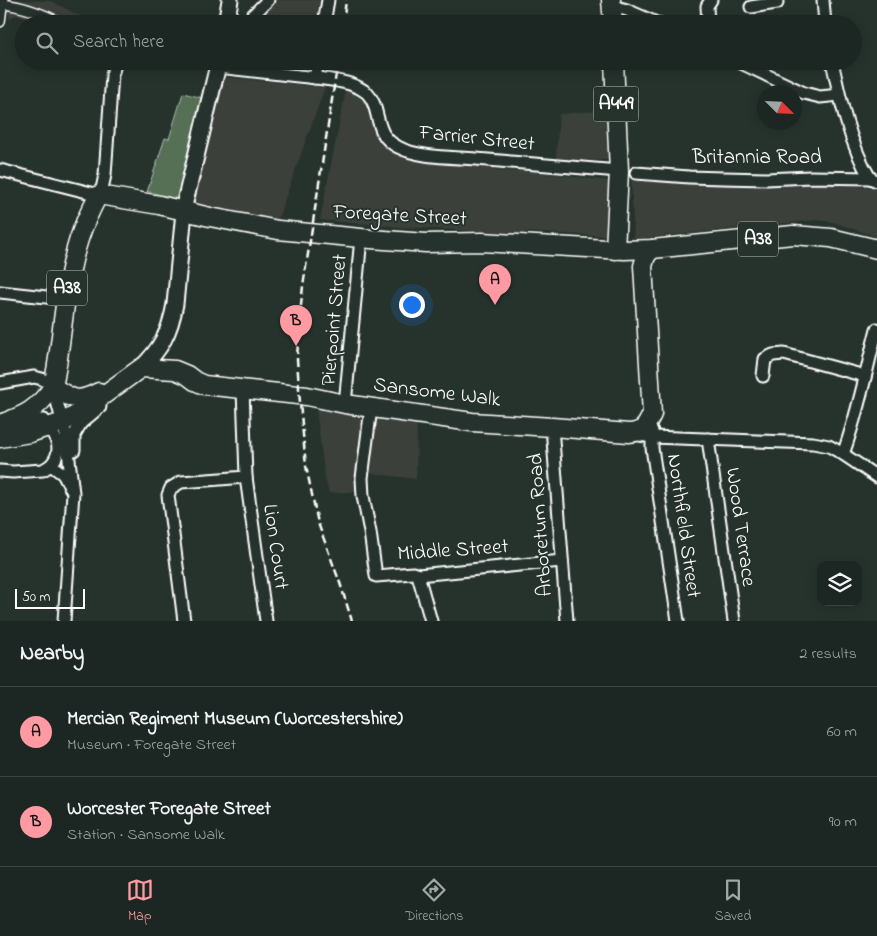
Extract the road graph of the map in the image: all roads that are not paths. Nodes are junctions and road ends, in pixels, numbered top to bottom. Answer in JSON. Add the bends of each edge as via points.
{"nodes":[{"id":1,"x":230,"y":0,"type":"edge"},
{"id":2,"x":268,"y":0,"type":"edge"},
{"id":3,"x":328,"y":0,"type":"edge"},
{"id":4,"x":777,"y":0,"type":"edge"},
{"id":5,"x":823,"y":0,"type":"edge"},
{"id":6,"x":3,"y":2,"type":"edge"},
{"id":7,"x":706,"y":2,"type":"edge"},
{"id":8,"x":751,"y":6,"type":"dead end"},
{"id":9,"x":612,"y":10,"type":"edge"},
{"id":10,"x":46,"y":15,"type":"edge"},
{"id":11,"x":228,"y":15,"type":"edge"},
{"id":12,"x":253,"y":15,"type":"edge"},
{"id":13,"x":326,"y":15,"type":"edge"},
{"id":14,"x":638,"y":15,"type":"edge"},
{"id":15,"x":707,"y":15,"type":"edge"},
{"id":16,"x":824,"y":15,"type":"edge"},
{"id":17,"x":0,"y":22,"type":"edge"},
{"id":18,"x":113,"y":70,"type":"edge"},
{"id":19,"x":218,"y":70,"type":"edge"},
{"id":20,"x":260,"y":70,"type":"edge"},
{"id":21,"x":316,"y":70,"type":"edge"},
{"id":22,"x":615,"y":70,"type":"edge"},
{"id":23,"x":756,"y":70,"type":"edge"},
{"id":24,"x":834,"y":70,"type":"edge"},
{"id":25,"x":315,"y":78,"type":"junction"},
{"id":26,"x":839,"y":95,"type":"junction"},
{"id":27,"x":0,"y":170,"type":"edge"},
{"id":28,"x":628,"y":172,"type":"junction"},
{"id":29,"x":874,"y":180,"type":"edge"},
{"id":30,"x":105,"y":195,"type":"junction"},
{"id":31,"x":184,"y":211,"type":"junction"},
{"id":32,"x":361,"y":238,"type":"junction"},
{"id":33,"x":652,"y":249,"type":"junction"},
{"id":34,"x":877,"y":249,"type":"edge"},
{"id":35,"x":615,"y":250,"type":"junction"},
{"id":36,"x":0,"y":292,"type":"edge"},
{"id":37,"x":65,"y":299,"type":"junction"},
{"id":38,"x":877,"y":329,"type":"edge"},
{"id":39,"x":136,"y":372,"type":"junction"},
{"id":40,"x":763,"y":376,"type":"dead end"},
{"id":41,"x":865,"y":376,"type":"junction"},
{"id":42,"x":0,"y":383,"type":"edge"},
{"id":43,"x":54,"y":386,"type":"junction"},
{"id":44,"x":243,"y":389,"type":"junction"},
{"id":45,"x":345,"y":404,"type":"junction"},
{"id":46,"x":371,"y":408,"type":"junction"},
{"id":47,"x":652,"y":414,"type":"junction"},
{"id":48,"x":56,"y":424,"type":"junction"},
{"id":49,"x":0,"y":425,"type":"edge"},
{"id":50,"x":552,"y":427,"type":"junction"},
{"id":51,"x":627,"y":433,"type":"junction"},
{"id":52,"x":652,"y":437,"type":"junction"},
{"id":53,"x":0,"y":438,"type":"edge"},
{"id":54,"x":708,"y":439,"type":"junction"},
{"id":55,"x":842,"y":454,"type":"junction"},
{"id":56,"x":50,"y":466,"type":"junction"},
{"id":57,"x":0,"y":471,"type":"edge"},
{"id":58,"x":246,"y":477,"type":"junction"},
{"id":59,"x":877,"y":477,"type":"edge"},
{"id":60,"x":73,"y":487,"type":"junction"},
{"id":61,"x":562,"y":561,"type":"junction"},
{"id":62,"x":418,"y":575,"type":"junction"},
{"id":63,"x":64,"y":621,"type":"edge"},
{"id":64,"x":184,"y":621,"type":"edge"},
{"id":65,"x":266,"y":621,"type":"edge"},
{"id":66,"x":431,"y":621,"type":"edge"},
{"id":67,"x":567,"y":621,"type":"edge"},
{"id":68,"x":678,"y":621,"type":"edge"},
{"id":69,"x":734,"y":621,"type":"edge"}],
"edges":[{"from":1,"to":11,"type":"main road"},
{"from":2,"to":12,"type":"street"},
{"from":3,"to":13,"type":"street"},
{"from":4,"to":8,"type":"street","via":[[777,3]]},
{"from":5,"to":16,"type":"street"},
{"from":6,"to":10,"type":"street"},
{"from":6,"to":17,"type":"street"},
{"from":7,"to":15,"type":"street"},
{"from":9,"to":14,"type":"street","via":[[627,10]]},
{"from":18,"to":30,"type":"street","via":[[103,186]]},
{"from":19,"to":31,"type":"main road"},
{"from":20,"to":25,"type":"street","name":"Farrier Street"},
{"from":21,"to":25,"type":"street"},
{"from":22,"to":28,"type":"main road","number":"A449"},
{"from":23,"to":26,"type":"street","via":[[804,93],[820,97]]},
{"from":24,"to":26,"type":"street"},
{"from":25,"to":28,"type":"street","name":"Farrier Street","via":[[349,84],[366,92],[372,100],[382,133],[397,147],[411,153]]},
{"from":26,"to":29,"type":"street","via":[[863,167]]},
{"from":27,"to":30,"type":"street"},
{"from":28,"to":29,"type":"street","name":"Britannia Road","via":[[689,177]]},
{"from":28,"to":35,"type":"main road","number":"A449"},
{"from":30,"to":31,"type":"main road","number":"A38"},
{"from":30,"to":37,"type":"main road","number":"A38","via":[[94,202],[79,235]]},
{"from":31,"to":32,"type":"main road","name":"Foregate Street","number":"A38","via":[[278,230]]},
{"from":31,"to":39,"type":"main road","via":[[169,330],[151,358]]},
{"from":32,"to":35,"type":"main road","name":"Foregate Street","number":"A38"},
{"from":32,"to":45,"type":"street","name":"Pierpoint Street"},
{"from":33,"to":34,"type":"main road","number":"A38","via":[[793,235],[831,238]]},
{"from":33,"to":35,"type":"main road","number":"A38"},
{"from":33,"to":47,"type":"main road","via":[[643,266]]},
{"from":36,"to":37,"type":"street"},
{"from":37,"to":43,"type":"main road","number":"A38"},
{"from":38,"to":41,"type":"street"},
{"from":39,"to":43,"type":"main road","via":[[86,399],[70,397]]},
{"from":39,"to":44,"type":"main road","name":"Sansome Walk","via":[[175,370],[204,385]]},
{"from":39,"to":48,"type":"main road","via":[[76,415]]},
{"from":39,"to":60,"type":"street","via":[[81,424],[74,435]]},
{"from":40,"to":41,"type":"street","via":[[765,359],[784,354]]},
{"from":41,"to":55,"type":"street"},
{"from":42,"to":43,"type":"street","via":[[34,377]]},
{"from":43,"to":48,"type":"street"},
{"from":43,"to":49,"type":"main road","via":[[35,408]]},
{"from":44,"to":45,"type":"main road","name":"Sansome Walk"},
{"from":44,"to":58,"type":"street","name":"Lion Court"},
{"from":45,"to":46,"type":"main road","name":"Sansome Walk"},
{"from":46,"to":50,"type":"main road","name":"Sansome Walk","via":[[472,422]]},
{"from":46,"to":62,"type":"street","name":"Middle Street","via":[[362,478],[376,576]]},
{"from":47,"to":51,"type":"main road","via":[[644,428],[637,433]]},
{"from":47,"to":52,"type":"street","name":"Northfield Street"},
{"from":48,"to":49,"type":"street","via":[[42,419]]},
{"from":48,"to":53,"type":"main road"},
{"from":48,"to":56,"type":"street","via":[[58,450]]},
{"from":48,"to":60,"type":"street","via":[[67,438]]},
{"from":50,"to":51,"type":"main road","name":"Sansome Walk"},
{"from":50,"to":61,"type":"street","name":"Arboretum Road"},
{"from":51,"to":52,"type":"street","name":"Sansome Walk"},
{"from":52,"to":54,"type":"street","name":"Sansome Walk"},
{"from":52,"to":68,"type":"street","name":"Northfield Street"},
{"from":54,"to":55,"type":"street","name":"Sansome Walk","via":[[813,443],[829,446]]},
{"from":54,"to":69,"type":"street","name":"Wood Terrace"},
{"from":55,"to":59,"type":"street","name":"Sansome Walk"},
{"from":56,"to":57,"type":"street","via":[[43,470]]},
{"from":56,"to":60,"type":"street","via":[[63,474]]},
{"from":58,"to":64,"type":"street","via":[[181,482],[168,495]]},
{"from":58,"to":65,"type":"street","name":"Lion Court"},
{"from":60,"to":63,"type":"street"},
{"from":61,"to":62,"type":"street","name":"Middle Street"},
{"from":61,"to":67,"type":"street","name":"Arboretum Road"},
{"from":62,"to":66,"type":"street"}]}
